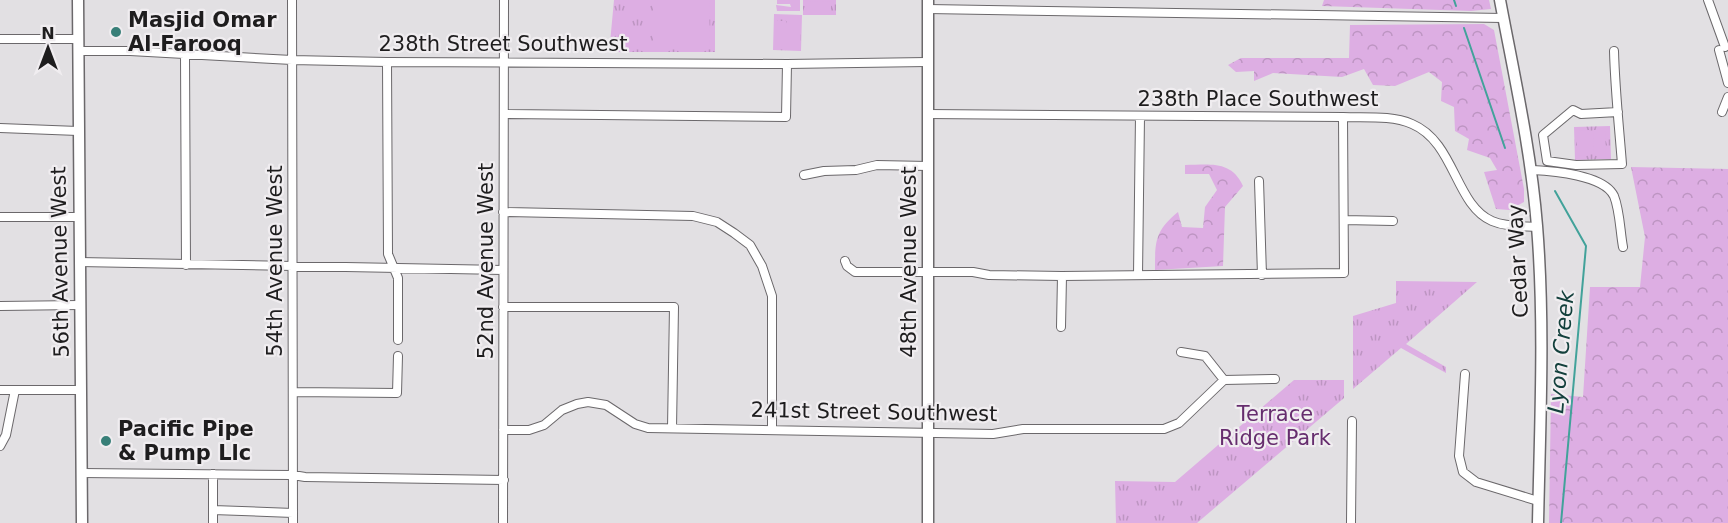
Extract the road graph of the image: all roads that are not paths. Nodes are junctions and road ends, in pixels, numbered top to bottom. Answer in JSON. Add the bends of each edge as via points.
{"nodes":[{"id":1,"x":78,"y":0,"type":"edge"},
{"id":2,"x":292,"y":0,"type":"edge"},
{"id":3,"x":504,"y":0,"type":"edge"},
{"id":4,"x":1500,"y":0,"type":"edge"},
{"id":5,"x":1708,"y":0,"type":"edge"},
{"id":6,"x":928,"y":5,"type":"edge"},
{"id":7,"x":1503,"y":18,"type":"junction"},
{"id":8,"x":0,"y":39,"type":"edge"},
{"id":9,"x":78,"y":45,"type":"junction"},
{"id":10,"x":1614,"y":51,"type":"dead end"},
{"id":11,"x":185,"y":55,"type":"junction"},
{"id":12,"x":292,"y":60,"type":"junction"},
{"id":13,"x":387,"y":62,"type":"junction"},
{"id":14,"x":504,"y":62,"type":"junction"},
{"id":15,"x":927,"y":62,"type":"junction"},
{"id":16,"x":787,"y":64,"type":"junction"},
{"id":17,"x":1728,"y":83,"type":"edge"},
{"id":18,"x":1728,"y":97,"type":"edge"},
{"id":19,"x":1618,"y":112,"type":"junction"},
{"id":20,"x":1722,"y":112,"type":"dead end"},
{"id":21,"x":504,"y":114,"type":"junction"},
{"id":22,"x":928,"y":114,"type":"junction"},
{"id":23,"x":1140,"y":116,"type":"junction"},
{"id":24,"x":1343,"y":117,"type":"junction"},
{"id":25,"x":0,"y":128,"type":"edge"},
{"id":26,"x":78,"y":131,"type":"junction"},
{"id":27,"x":928,"y":166,"type":"junction"},
{"id":28,"x":1532,"y":170,"type":"junction"},
{"id":29,"x":804,"y":175,"type":"dead end"},
{"id":30,"x":1259,"y":181,"type":"dead end"},
{"id":31,"x":503,"y":212,"type":"junction"},
{"id":32,"x":0,"y":217,"type":"edge"},
{"id":33,"x":78,"y":217,"type":"junction"},
{"id":34,"x":1344,"y":220,"type":"junction"},
{"id":35,"x":1393,"y":221,"type":"dead end"},
{"id":36,"x":1538,"y":227,"type":"junction"},
{"id":37,"x":1623,"y":247,"type":"dead end"},
{"id":38,"x":845,"y":261,"type":"dead end"},
{"id":39,"x":79,"y":262,"type":"junction"},
{"id":40,"x":186,"y":265,"type":"junction"},
{"id":41,"x":293,"y":266,"type":"junction"},
{"id":42,"x":392,"y":268,"type":"junction"},
{"id":43,"x":503,"y":270,"type":"junction"},
{"id":44,"x":927,"y":272,"type":"junction"},
{"id":45,"x":1138,"y":275,"type":"junction"},
{"id":46,"x":1262,"y":275,"type":"junction"},
{"id":47,"x":1062,"y":276,"type":"junction"},
{"id":48,"x":79,"y":305,"type":"junction"},
{"id":49,"x":0,"y":306,"type":"edge"},
{"id":50,"x":503,"y":307,"type":"junction"},
{"id":51,"x":1061,"y":327,"type":"dead end"},
{"id":52,"x":398,"y":340,"type":"dead end"},
{"id":53,"x":1181,"y":352,"type":"dead end"},
{"id":54,"x":398,"y":356,"type":"dead end"},
{"id":55,"x":1465,"y":374,"type":"dead end"},
{"id":56,"x":1275,"y":379,"type":"dead end"},
{"id":57,"x":1224,"y":380,"type":"junction"},
{"id":58,"x":0,"y":390,"type":"edge"},
{"id":59,"x":15,"y":390,"type":"junction"},
{"id":60,"x":81,"y":390,"type":"junction"},
{"id":61,"x":293,"y":392,"type":"junction"},
{"id":62,"x":1352,"y":421,"type":"dead end"},
{"id":63,"x":672,"y":428,"type":"junction"},
{"id":64,"x":503,"y":430,"type":"junction"},
{"id":65,"x":772,"y":430,"type":"junction"},
{"id":66,"x":928,"y":433,"type":"junction"},
{"id":67,"x":0,"y":446,"type":"edge"},
{"id":68,"x":82,"y":473,"type":"junction"},
{"id":69,"x":213,"y":474,"type":"junction"},
{"id":70,"x":293,"y":475,"type":"junction"},
{"id":71,"x":504,"y":480,"type":"junction"},
{"id":72,"x":1538,"y":501,"type":"junction"},
{"id":73,"x":213,"y":510,"type":"junction"},
{"id":74,"x":293,"y":513,"type":"junction"},
{"id":75,"x":82,"y":523,"type":"edge"},
{"id":76,"x":213,"y":523,"type":"edge"},
{"id":77,"x":293,"y":523,"type":"edge"},
{"id":78,"x":503,"y":523,"type":"edge"},
{"id":79,"x":928,"y":523,"type":"edge"},
{"id":80,"x":1351,"y":523,"type":"edge"},
{"id":81,"x":1538,"y":523,"type":"edge"}],
"edges":[{"from":1,"to":9,"type":"main road","name":"56th Avenue West"},
{"from":2,"to":12,"type":"street","name":"54th Avenue West"},
{"from":3,"to":14,"type":"street","name":"52nd Avenue West"},
{"from":4,"to":7,"type":"main road","name":"Cedar Way"},
{"from":5,"to":17,"type":"street"},
{"from":6,"to":7,"type":"street"},
{"from":6,"to":15,"type":"main road","name":"48th Avenue West"},
{"from":7,"to":28,"type":"main road","name":"Cedar Way"},
{"from":8,"to":9,"type":"street","name":"238th Street Southwest"},
{"from":9,"to":11,"type":"street","name":"238th Street Southwest"},
{"from":9,"to":26,"type":"main road","name":"56th Avenue West"},
{"from":10,"to":19,"type":"street"},
{"from":11,"to":12,"type":"street","name":"238th Street Southwest"},
{"from":11,"to":40,"type":"street"},
{"from":12,"to":13,"type":"street","name":"238th Street Southwest"},
{"from":12,"to":41,"type":"street","name":"54th Avenue West"},
{"from":13,"to":14,"type":"street","name":"238th Street Southwest"},
{"from":13,"to":42,"type":"street","via":[[388,254]]},
{"from":14,"to":16,"type":"street","name":"238th Street Southwest"},
{"from":14,"to":21,"type":"street","name":"52nd Avenue West"},
{"from":15,"to":16,"type":"street","name":"238th Street Southwest"},
{"from":15,"to":22,"type":"main road","name":"48th Avenue West"},
{"from":16,"to":21,"type":"street","via":[[786,117]]},
{"from":18,"to":20,"type":"street"},
{"from":19,"to":19,"type":"street","via":[[1581,114],[1573,110],[1543,135],[1547,162],[1622,164]]},
{"from":21,"to":31,"type":"street","name":"52nd Avenue West"},
{"from":22,"to":23,"type":"street","name":"238th Place Southwest"},
{"from":22,"to":27,"type":"main road","name":"48th Avenue West"},
{"from":23,"to":24,"type":"street","name":"238th Place Southwest"},
{"from":23,"to":45,"type":"street"},
{"from":24,"to":34,"type":"street"},
{"from":24,"to":36,"type":"street","name":"238th Place Southwest","via":[[1398,119],[1413,124],[1442,150],[1474,207],[1491,220]]},
{"from":25,"to":26,"type":"street"},
{"from":26,"to":33,"type":"main road","name":"56th Avenue West"},
{"from":27,"to":29,"type":"street","via":[[877,165]]},
{"from":27,"to":44,"type":"main road","name":"48th Avenue West"},
{"from":28,"to":36,"type":"main road","name":"Cedar Way"},
{"from":28,"to":37,"type":"street","via":[[1581,177],[1609,188]]},
{"from":30,"to":46,"type":"street"},
{"from":31,"to":43,"type":"street","name":"52nd Avenue West"},
{"from":31,"to":65,"type":"street","via":[[693,216],[717,222],[750,246],[762,266],[772,297]]},
{"from":32,"to":33,"type":"street"},
{"from":33,"to":39,"type":"main road","name":"56th Avenue West"},
{"from":34,"to":35,"type":"street"},
{"from":34,"to":46,"type":"street","via":[[1344,273]]},
{"from":36,"to":72,"type":"main road","name":"Cedar Way"},
{"from":38,"to":44,"type":"street","via":[[855,272]]},
{"from":39,"to":40,"type":"street"},
{"from":39,"to":48,"type":"main road","name":"56th Avenue West"},
{"from":40,"to":41,"type":"street"},
{"from":41,"to":42,"type":"street"},
{"from":41,"to":61,"type":"street","name":"54th Avenue West"},
{"from":42,"to":43,"type":"street"},
{"from":42,"to":52,"type":"street","via":[[398,278]]},
{"from":43,"to":50,"type":"street","name":"52nd Avenue West"},
{"from":44,"to":47,"type":"street"},
{"from":44,"to":66,"type":"main road","name":"48th Avenue West"},
{"from":45,"to":46,"type":"street"},
{"from":45,"to":47,"type":"street"},
{"from":47,"to":51,"type":"street"},
{"from":48,"to":49,"type":"street"},
{"from":48,"to":60,"type":"main road","name":"56th Avenue West"},
{"from":50,"to":63,"type":"street","via":[[674,307]]},
{"from":50,"to":64,"type":"street","name":"52nd Avenue West"},
{"from":53,"to":57,"type":"street","via":[[1205,356]]},
{"from":54,"to":61,"type":"street","via":[[397,393]]},
{"from":55,"to":72,"type":"street","via":[[1459,456],[1463,472],[1470,478]]},
{"from":56,"to":57,"type":"street"},
{"from":57,"to":66,"type":"street","name":"241st Street Southwest","via":[[1179,423],[1164,429]]},
{"from":58,"to":59,"type":"street"},
{"from":59,"to":60,"type":"street"},
{"from":59,"to":67,"type":"street"},
{"from":60,"to":68,"type":"main road","name":"56th Avenue West"},
{"from":61,"to":70,"type":"street","name":"54th Avenue West"},
{"from":62,"to":80,"type":"street"},
{"from":63,"to":64,"type":"street","name":"241st Street Southwest","via":[[634,424],[606,405],[588,402],[562,410],[544,425],[529,430]]},
{"from":63,"to":65,"type":"street","name":"241st Street Southwest"},
{"from":64,"to":71,"type":"street","name":"52nd Avenue West"},
{"from":65,"to":66,"type":"street","name":"241st Street Southwest"},
{"from":66,"to":79,"type":"main road","name":"48th Avenue West"},
{"from":68,"to":69,"type":"street"},
{"from":68,"to":75,"type":"main road","name":"56th Avenue West"},
{"from":69,"to":70,"type":"street"},
{"from":69,"to":73,"type":"street"},
{"from":70,"to":71,"type":"street"},
{"from":70,"to":74,"type":"street","name":"54th Avenue West"},
{"from":71,"to":78,"type":"street","name":"52nd Avenue West"},
{"from":72,"to":81,"type":"main road","name":"Cedar Way"},
{"from":73,"to":74,"type":"street"},
{"from":73,"to":76,"type":"street"},
{"from":74,"to":77,"type":"street","name":"54th Avenue West"}]}
